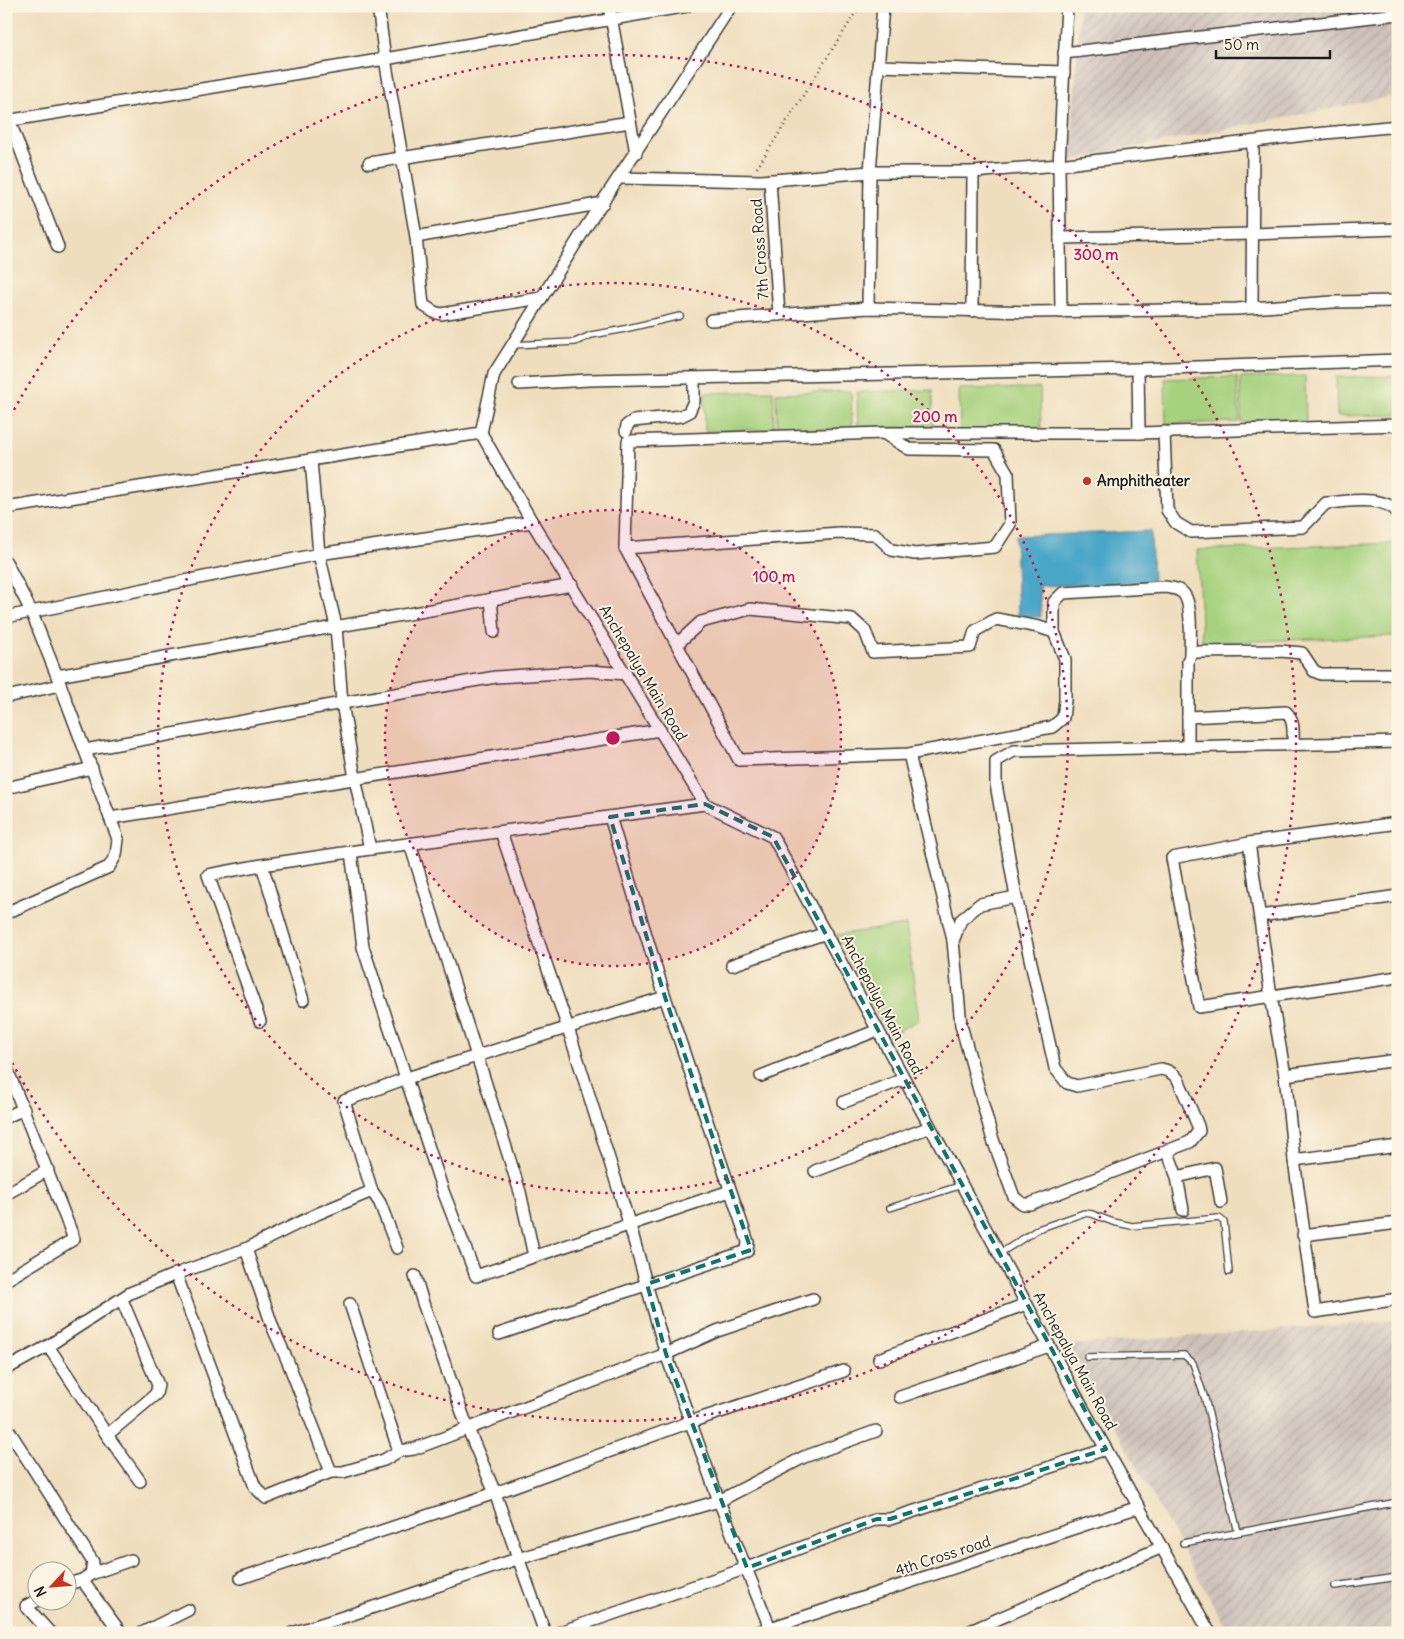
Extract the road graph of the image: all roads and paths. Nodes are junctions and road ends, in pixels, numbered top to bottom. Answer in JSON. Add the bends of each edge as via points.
{"nodes":[{"id":1,"x":378,"y":6,"type":"edge"},
{"id":2,"x":609,"y":6,"type":"edge"},
{"id":3,"x":687,"y":6,"type":"edge"},
{"id":4,"x":731,"y":6,"type":"edge"},
{"id":5,"x":860,"y":6,"type":"edge"},
{"id":6,"x":883,"y":6,"type":"edge"},
{"id":7,"x":1066,"y":6,"type":"edge"},
{"id":8,"x":1398,"y":14,"type":"edge"},
{"id":9,"x":611,"y":20,"type":"junction"},
{"id":10,"x":1064,"y":53,"type":"junction"},
{"id":11,"x":385,"y":59,"type":"junction"},
{"id":12,"x":878,"y":66,"type":"junction"},
{"id":13,"x":1064,"y":72,"type":"junction"},
{"id":14,"x":8,"y":121,"type":"edge"},
{"id":15,"x":630,"y":122,"type":"junction"},
{"id":16,"x":1398,"y":126,"type":"edge"},
{"id":17,"x":1253,"y":142,"type":"junction"},
{"id":18,"x":636,"y":153,"type":"junction"},
{"id":19,"x":402,"y":158,"type":"junction"},
{"id":20,"x":369,"y":163,"type":"dead end"},
{"id":21,"x":1059,"y":165,"type":"junction"},
{"id":22,"x":870,"y":172,"type":"junction"},
{"id":23,"x":973,"y":172,"type":"junction"},
{"id":24,"x":619,"y":178,"type":"junction"},
{"id":25,"x":750,"y":180,"type":"junction"},
{"id":26,"x":770,"y":180,"type":"junction"},
{"id":27,"x":603,"y":203,"type":"junction"},
{"id":28,"x":1398,"y":229,"type":"edge"},
{"id":29,"x":1252,"y":234,"type":"junction"},
{"id":30,"x":416,"y":238,"type":"junction"},
{"id":31,"x":1060,"y":238,"type":"junction"},
{"id":32,"x":58,"y":247,"type":"dead end"},
{"id":33,"x":541,"y":298,"type":"junction"},
{"id":34,"x":1398,"y":301,"type":"edge"},
{"id":35,"x":1252,"y":307,"type":"junction"},
{"id":36,"x":868,"y":308,"type":"junction"},
{"id":37,"x":972,"y":311,"type":"junction"},
{"id":38,"x":1061,"y":312,"type":"junction"},
{"id":39,"x":779,"y":315,"type":"junction"},
{"id":40,"x":680,"y":316,"type":"dead end"},
{"id":41,"x":710,"y":320,"type":"dead end"},
{"id":42,"x":512,"y":345,"type":"junction"},
{"id":43,"x":1398,"y":360,"type":"edge"},
{"id":44,"x":1138,"y":369,"type":"junction"},
{"id":45,"x":694,"y":378,"type":"junction"},
{"id":46,"x":519,"y":384,"type":"dead end"},
{"id":47,"x":1398,"y":425,"type":"edge"},
{"id":48,"x":626,"y":431,"type":"dead end"},
{"id":49,"x":1164,"y":432,"type":"junction"},
{"id":50,"x":481,"y":433,"type":"junction"},
{"id":51,"x":884,"y":433,"type":"junction"},
{"id":52,"x":1139,"y":433,"type":"junction"},
{"id":53,"x":311,"y":460,"type":"junction"},
{"id":54,"x":6,"y":508,"type":"edge"},
{"id":55,"x":1398,"y":513,"type":"edge"},
{"id":56,"x":532,"y":522,"type":"junction"},
{"id":57,"x":625,"y":548,"type":"junction"},
{"id":58,"x":319,"y":554,"type":"junction"},
{"id":59,"x":6,"y":562,"type":"edge"},
{"id":60,"x":572,"y":585,"type":"junction"},
{"id":61,"x":491,"y":599,"type":"junction"},
{"id":62,"x":31,"y":611,"type":"junction"},
{"id":63,"x":6,"y":617,"type":"edge"},
{"id":64,"x":336,"y":626,"type":"junction"},
{"id":65,"x":494,"y":632,"type":"dead end"},
{"id":66,"x":1054,"y":632,"type":"junction"},
{"id":67,"x":677,"y":644,"type":"junction"},
{"id":68,"x":1190,"y":656,"type":"junction"},
{"id":69,"x":1398,"y":673,"type":"edge"},
{"id":70,"x":626,"y":674,"type":"junction"},
{"id":71,"x":59,"y":680,"type":"junction"},
{"id":72,"x":6,"y":697,"type":"edge"},
{"id":73,"x":342,"y":703,"type":"junction"},
{"id":74,"x":1188,"y":717,"type":"junction"},
{"id":75,"x":660,"y":730,"type":"junction"},
{"id":76,"x":1398,"y":742,"type":"edge"},
{"id":77,"x":1293,"y":745,"type":"junction"},
{"id":78,"x":1188,"y":747,"type":"junction"},
{"id":79,"x":85,"y":750,"type":"junction"},
{"id":80,"x":909,"y":754,"type":"junction"},
{"id":81,"x":92,"y":768,"type":"junction"},
{"id":82,"x":355,"y":778,"type":"junction"},
{"id":83,"x":6,"y":788,"type":"edge"},
{"id":84,"x":705,"y":804,"type":"junction"},
{"id":85,"x":610,"y":817,"type":"junction"},
{"id":86,"x":110,"y":818,"type":"junction"},
{"id":87,"x":1398,"y":822,"type":"edge"},
{"id":88,"x":500,"y":832,"type":"junction"},
{"id":89,"x":1249,"y":843,"type":"junction"},
{"id":90,"x":410,"y":844,"type":"junction"},
{"id":91,"x":370,"y":849,"type":"junction"},
{"id":92,"x":351,"y":852,"type":"junction"},
{"id":93,"x":262,"y":864,"type":"junction"},
{"id":94,"x":1398,"y":896,"type":"edge"},
{"id":95,"x":1016,"y":897,"type":"junction"},
{"id":96,"x":6,"y":913,"type":"edge"},
{"id":97,"x":1260,"y":916,"type":"junction"},
{"id":98,"x":826,"y":934,"type":"junction"},
{"id":99,"x":953,"y":941,"type":"junction"},
{"id":100,"x":732,"y":965,"type":"dead end"},
{"id":101,"x":1398,"y":977,"type":"edge"},
{"id":102,"x":1271,"y":996,"type":"junction"},
{"id":103,"x":665,"y":997,"type":"junction"},
{"id":104,"x":303,"y":1000,"type":"dead end"},
{"id":105,"x":260,"y":1021,"type":"dead end"},
{"id":106,"x":568,"y":1028,"type":"junction"},
{"id":107,"x":878,"y":1030,"type":"junction"},
{"id":108,"x":477,"y":1056,"type":"junction"},
{"id":109,"x":1398,"y":1060,"type":"edge"},
{"id":110,"x":6,"y":1066,"type":"edge"},
{"id":111,"x":1285,"y":1075,"type":"junction"},
{"id":112,"x":761,"y":1076,"type":"dead end"},
{"id":113,"x":407,"y":1078,"type":"junction"},
{"id":114,"x":904,"y":1078,"type":"junction"},
{"id":115,"x":844,"y":1102,"type":"dead end"},
{"id":116,"x":24,"y":1109,"type":"junction"},
{"id":117,"x":6,"y":1117,"type":"edge"},
{"id":118,"x":930,"y":1127,"type":"junction"},
{"id":119,"x":1398,"y":1146,"type":"edge"},
{"id":120,"x":1167,"y":1150,"type":"junction"},
{"id":121,"x":1294,"y":1160,"type":"junction"},
{"id":122,"x":48,"y":1170,"type":"junction"},
{"id":123,"x":816,"y":1171,"type":"dead end"},
{"id":124,"x":1177,"y":1177,"type":"junction"},
{"id":125,"x":962,"y":1185,"type":"junction"},
{"id":126,"x":730,"y":1191,"type":"junction"},
{"id":127,"x":372,"y":1192,"type":"junction"},
{"id":128,"x":6,"y":1194,"type":"edge"},
{"id":129,"x":1221,"y":1202,"type":"dead end"},
{"id":130,"x":890,"y":1208,"type":"dead end"},
{"id":131,"x":1183,"y":1210,"type":"dead end"},
{"id":132,"x":1398,"y":1223,"type":"edge"},
{"id":133,"x":630,"y":1226,"type":"junction"},
{"id":134,"x":1304,"y":1235,"type":"junction"},
{"id":135,"x":246,"y":1248,"type":"junction"},
{"id":136,"x":397,"y":1248,"type":"dead end"},
{"id":137,"x":999,"y":1254,"type":"junction"},
{"id":138,"x":534,"y":1256,"type":"junction"},
{"id":139,"x":1229,"y":1272,"type":"dead end"},
{"id":140,"x":176,"y":1274,"type":"junction"},
{"id":141,"x":416,"y":1276,"type":"dead end"},
{"id":142,"x":6,"y":1280,"type":"edge"},
{"id":143,"x":646,"y":1284,"type":"junction"},
{"id":144,"x":813,"y":1299,"type":"dead end"},
{"id":145,"x":1398,"y":1299,"type":"edge"},
{"id":146,"x":122,"y":1300,"type":"junction"},
{"id":147,"x":350,"y":1304,"type":"dead end"},
{"id":148,"x":1026,"y":1304,"type":"junction"},
{"id":149,"x":499,"y":1334,"type":"dead end"},
{"id":150,"x":48,"y":1346,"type":"junction"},
{"id":151,"x":1049,"y":1346,"type":"junction"},
{"id":152,"x":666,"y":1354,"type":"junction"},
{"id":153,"x":1087,"y":1357,"type":"dead end"},
{"id":154,"x":879,"y":1359,"type":"dead end"},
{"id":155,"x":6,"y":1369,"type":"edge"},
{"id":156,"x":844,"y":1371,"type":"dead end"},
{"id":157,"x":900,"y":1397,"type":"dead end"},
{"id":158,"x":690,"y":1422,"type":"junction"},
{"id":159,"x":6,"y":1426,"type":"edge"},
{"id":160,"x":468,"y":1429,"type":"junction"},
{"id":161,"x":876,"y":1431,"type":"dead end"},
{"id":162,"x":107,"y":1434,"type":"junction"},
{"id":163,"x":1106,"y":1449,"type":"junction"},
{"id":164,"x":399,"y":1451,"type":"junction"},
{"id":165,"x":331,"y":1472,"type":"junction"},
{"id":166,"x":140,"y":1480,"type":"dead end"},
{"id":167,"x":495,"y":1493,"type":"junction"},
{"id":168,"x":719,"y":1501,"type":"junction"},
{"id":169,"x":1398,"y":1502,"type":"edge"},
{"id":170,"x":1139,"y":1508,"type":"junction"},
{"id":171,"x":1238,"y":1532,"type":"junction"},
{"id":172,"x":1183,"y":1543,"type":"dead end"},
{"id":173,"x":1162,"y":1547,"type":"junction"},
{"id":174,"x":517,"y":1558,"type":"junction"},
{"id":175,"x":131,"y":1560,"type":"dead end"},
{"id":176,"x":747,"y":1568,"type":"junction"},
{"id":177,"x":86,"y":1577,"type":"junction"},
{"id":178,"x":1398,"y":1577,"type":"edge"},
{"id":179,"x":241,"y":1578,"type":"dead end"},
{"id":180,"x":78,"y":1580,"type":"edge"},
{"id":181,"x":1335,"y":1586,"type":"dead end"},
{"id":182,"x":188,"y":1610,"type":"dead end"},
{"id":183,"x":31,"y":1612,"type":"edge"},
{"id":184,"x":771,"y":1630,"type":"edge"},
{"id":185,"x":50,"y":1633,"type":"edge"},
{"id":186,"x":120,"y":1633,"type":"edge"},
{"id":187,"x":142,"y":1633,"type":"edge"},
{"id":188,"x":293,"y":1633,"type":"edge"},
{"id":189,"x":545,"y":1633,"type":"edge"},
{"id":190,"x":557,"y":1633,"type":"edge"},
{"id":191,"x":755,"y":1633,"type":"edge"},
{"id":192,"x":966,"y":1633,"type":"edge"},
{"id":193,"x":1210,"y":1633,"type":"edge"}],
"edges":[{"from":1,"to":11,"type":"street"},
{"from":2,"to":9,"type":"street"},
{"from":3,"to":9,"type":"street"},
{"from":4,"to":18,"type":"street"},
{"from":5,"to":25,"type":"path"},
{"from":6,"to":12,"type":"street"},
{"from":7,"to":10,"type":"street"},
{"from":8,"to":10,"type":"street"},
{"from":9,"to":11,"type":"street"},
{"from":9,"to":15,"type":"street"},
{"from":10,"to":13,"type":"street"},
{"from":11,"to":14,"type":"street"},
{"from":11,"to":19,"type":"street"},
{"from":12,"to":13,"type":"street"},
{"from":12,"to":22,"type":"street"},
{"from":13,"to":21,"type":"street"},
{"from":14,"to":32,"type":"street"},
{"from":15,"to":18,"type":"street"},
{"from":15,"to":19,"type":"street"},
{"from":16,"to":17,"type":"street"},
{"from":17,"to":21,"type":"street"},
{"from":17,"to":29,"type":"street"},
{"from":18,"to":24,"type":"street"},
{"from":19,"to":20,"type":"street"},
{"from":19,"to":30,"type":"street"},
{"from":21,"to":23,"type":"street"},
{"from":21,"to":31,"type":"street"},
{"from":22,"to":23,"type":"street"},
{"from":22,"to":26,"type":"street"},
{"from":22,"to":36,"type":"street"},
{"from":23,"to":37,"type":"street"},
{"from":24,"to":25,"type":"street"},
{"from":24,"to":27,"type":"street"},
{"from":25,"to":26,"type":"street"},
{"from":26,"to":39,"type":"street","name":"7th Cross Road"},
{"from":27,"to":30,"type":"street"},
{"from":27,"to":33,"type":"street"},
{"from":28,"to":29,"type":"street"},
{"from":29,"to":31,"type":"street"},
{"from":29,"to":35,"type":"street"},
{"from":30,"to":33,"type":"street","via":[[423,305],[434,312],[441,314]]},
{"from":31,"to":38,"type":"street"},
{"from":33,"to":42,"type":"street"},
{"from":34,"to":35,"type":"street"},
{"from":35,"to":38,"type":"street"},
{"from":36,"to":37,"type":"street"},
{"from":36,"to":39,"type":"street"},
{"from":37,"to":38,"type":"street"},
{"from":39,"to":41,"type":"street"},
{"from":40,"to":42,"type":"lane","via":[[591,335],[575,342]]},
{"from":42,"to":50,"type":"street","via":[[494,374]]},
{"from":43,"to":44,"type":"street"},
{"from":44,"to":45,"type":"street"},
{"from":44,"to":52,"type":"street"},
{"from":45,"to":46,"type":"street"},
{"from":45,"to":48,"type":"street","via":[[694,401],[689,412],[681,416],[633,421]]},
{"from":47,"to":49,"type":"street"},
{"from":49,"to":52,"type":"street"},
{"from":49,"to":55,"type":"street","via":[[1167,510],[1176,523],[1191,532],[1303,527],[1326,503],[1380,500]]},
{"from":50,"to":53,"type":"street"},
{"from":50,"to":56,"type":"street","name":"Anchepalya Main Road"},
{"from":51,"to":52,"type":"street"},
{"from":51,"to":57,"type":"street","via":[[628,441]]},
{"from":51,"to":57,"type":"street","via":[[909,449],[994,450],[1008,474],[1010,524],[996,547],[915,554],[892,550],[875,534],[840,534]]},
{"from":53,"to":54,"type":"street"},
{"from":53,"to":58,"type":"street"},
{"from":56,"to":58,"type":"street"},
{"from":56,"to":60,"type":"street","name":"Anchepalya Main Road"},
{"from":57,"to":67,"type":"street"},
{"from":58,"to":62,"type":"street"},
{"from":58,"to":64,"type":"street"},
{"from":59,"to":62,"type":"street"},
{"from":60,"to":61,"type":"street"},
{"from":60,"to":70,"type":"street","name":"Anchepalya Main Road"},
{"from":61,"to":64,"type":"street"},
{"from":61,"to":65,"type":"street"},
{"from":62,"to":63,"type":"street"},
{"from":62,"to":71,"type":"street"},
{"from":64,"to":71,"type":"street"},
{"from":64,"to":73,"type":"street"},
{"from":66,"to":67,"type":"street","via":[[996,619],[976,631],[970,647],[873,652],[865,631],[852,619],[750,609],[701,622]]},
{"from":66,"to":68,"type":"street","via":[[1054,602],[1063,593],[1176,588],[1188,602]]},
{"from":66,"to":80,"type":"street","via":[[1065,659],[1063,718],[1052,727]]},
{"from":67,"to":80,"type":"street","via":[[739,760]]},
{"from":68,"to":69,"type":"street","via":[[1195,652],[1294,652],[1302,653],[1314,671],[1320,674]]},
{"from":68,"to":74,"type":"street"},
{"from":70,"to":73,"type":"street","via":[[590,671],[496,677]]},
{"from":70,"to":75,"type":"street","name":"Anchepalya Main Road"},
{"from":71,"to":72,"type":"street"},
{"from":71,"to":79,"type":"street"},
{"from":73,"to":79,"type":"street"},
{"from":73,"to":82,"type":"street"},
{"from":74,"to":77,"type":"street","via":[[1286,712],[1292,722]]},
{"from":74,"to":78,"type":"street"},
{"from":75,"to":82,"type":"street"},
{"from":75,"to":84,"type":"street","name":"Anchepalya Main Road"},
{"from":76,"to":77,"type":"street"},
{"from":77,"to":78,"type":"street"},
{"from":78,"to":95,"type":"street","via":[[1014,751],[996,762],[996,784]]},
{"from":79,"to":81,"type":"street"},
{"from":80,"to":99,"type":"street"},
{"from":81,"to":83,"type":"street"},
{"from":81,"to":86,"type":"street"},
{"from":82,"to":86,"type":"street"},
{"from":82,"to":91,"type":"street"},
{"from":84,"to":85,"type":"street"},
{"from":84,"to":98,"type":"street","name":"Anchepalya Main Road","via":[[773,837]]},
{"from":85,"to":88,"type":"street"},
{"from":85,"to":103,"type":"street"},
{"from":86,"to":96,"type":"street","via":[[118,839],[116,855],[109,867]]},
{"from":87,"to":89,"type":"street"},
{"from":88,"to":90,"type":"street"},
{"from":88,"to":106,"type":"street"},
{"from":89,"to":97,"type":"street"},
{"from":89,"to":102,"type":"street","via":[[1172,858],[1198,1007]]},
{"from":90,"to":91,"type":"street"},
{"from":90,"to":108,"type":"street"},
{"from":91,"to":92,"type":"street"},
{"from":92,"to":93,"type":"street"},
{"from":92,"to":113,"type":"street","via":[[363,947]]},
{"from":93,"to":104,"type":"street"},
{"from":93,"to":105,"type":"street","via":[[208,875]]},
{"from":94,"to":97,"type":"street"},
{"from":95,"to":99,"type":"street","via":[[980,904],[960,920]]},
{"from":95,"to":120,"type":"street","via":[[1055,1068],[1067,1083],[1077,1086],[1160,1068],[1174,1074],[1199,1131],[1190,1142]]},
{"from":97,"to":102,"type":"street"},
{"from":98,"to":100,"type":"street"},
{"from":98,"to":107,"type":"street","name":"Anchepalya Main Road"},
{"from":99,"to":120,"type":"street","via":[[961,1025],[992,1136],[1014,1197],[1023,1204],[1030,1204]]},
{"from":101,"to":102,"type":"street"},
{"from":102,"to":111,"type":"street"},
{"from":103,"to":106,"type":"street"},
{"from":103,"to":126,"type":"street"},
{"from":106,"to":108,"type":"street"},
{"from":106,"to":133,"type":"street"},
{"from":107,"to":112,"type":"street"},
{"from":107,"to":114,"type":"street","name":"Anchepalya Main Road"},
{"from":108,"to":113,"type":"street"},
{"from":108,"to":138,"type":"street","via":[[520,1192]]},
{"from":109,"to":111,"type":"street"},
{"from":110,"to":116,"type":"street"},
{"from":111,"to":121,"type":"street"},
{"from":113,"to":127,"type":"street","via":[[344,1101]]},
{"from":113,"to":138,"type":"street","via":[[443,1191],[476,1276]]},
{"from":114,"to":115,"type":"street"},
{"from":114,"to":118,"type":"street","name":"Anchepalya Main Road"},
{"from":116,"to":117,"type":"street"},
{"from":116,"to":122,"type":"street"},
{"from":118,"to":123,"type":"street"},
{"from":118,"to":125,"type":"street","name":"Anchepalya Main Road"},
{"from":119,"to":121,"type":"street"},
{"from":120,"to":124,"type":"street"},
{"from":121,"to":134,"type":"street"},
{"from":122,"to":128,"type":"street"},
{"from":122,"to":142,"type":"street","via":[[74,1238]]},
{"from":124,"to":129,"type":"street","via":[[1215,1168]]},
{"from":124,"to":131,"type":"street"},
{"from":125,"to":130,"type":"lane"},
{"from":125,"to":137,"type":"street","name":"Anchepalya Main Road"},
{"from":126,"to":133,"type":"street"},
{"from":126,"to":143,"type":"street","via":[[748,1242],[747,1251]]},
{"from":127,"to":135,"type":"street"},
{"from":127,"to":136,"type":"street","via":[[380,1203]]},
{"from":132,"to":134,"type":"street"},
{"from":133,"to":138,"type":"street"},
{"from":133,"to":143,"type":"street"},
{"from":134,"to":145,"type":"street","via":[[1315,1312]]},
{"from":135,"to":140,"type":"street"},
{"from":135,"to":165,"type":"street","via":[[273,1328]]},
{"from":137,"to":139,"type":"lane","via":[[1038,1229],[1084,1212],[1132,1226],[1219,1218],[1224,1222]]},
{"from":137,"to":148,"type":"street","name":"Anchepalya Main Road"},
{"from":140,"to":146,"type":"street","via":[[130,1293]]},
{"from":140,"to":165,"type":"street","via":[[255,1487],[266,1498]]},
{"from":141,"to":160,"type":"street"},
{"from":143,"to":149,"type":"street"},
{"from":143,"to":152,"type":"street"},
{"from":144,"to":152,"type":"street","via":[[717,1331]]},
{"from":146,"to":150,"type":"street"},
{"from":146,"to":162,"type":"street","via":[[158,1385],[156,1394]]},
{"from":147,"to":164,"type":"street"},
{"from":148,"to":151,"type":"street","name":"Anchepalya Main Road"},
{"from":148,"to":154,"type":"street"},
{"from":150,"to":155,"type":"street"},
{"from":150,"to":162,"type":"street"},
{"from":151,"to":157,"type":"street"},
{"from":151,"to":163,"type":"street","name":"Anchepalya Main Road"},
{"from":152,"to":158,"type":"street"},
{"from":152,"to":160,"type":"street"},
{"from":153,"to":171,"type":"lane","via":[[1184,1354],[1193,1363]]},
{"from":156,"to":158,"type":"street"},
{"from":158,"to":167,"type":"street"},
{"from":158,"to":168,"type":"street"},
{"from":159,"to":177,"type":"street","via":[[93,1562]]},
{"from":160,"to":164,"type":"street","via":[[414,1449]]},
{"from":160,"to":167,"type":"street"},
{"from":161,"to":168,"type":"street","via":[[804,1457]]},
{"from":162,"to":166,"type":"street"},
{"from":163,"to":170,"type":"street","name":"Anchepalya Main Road"},
{"from":163,"to":176,"type":"street","via":[[890,1519],[877,1520]]},
{"from":164,"to":165,"type":"street","via":[[384,1460],[343,1472]]},
{"from":167,"to":174,"type":"street"},
{"from":167,"to":179,"type":"street"},
{"from":168,"to":174,"type":"street"},
{"from":168,"to":176,"type":"street"},
{"from":169,"to":171,"type":"lane"},
{"from":170,"to":173,"type":"street","name":"Anchepalya Main Road"},
{"from":170,"to":184,"type":"street","name":"4th Cross road"},
{"from":171,"to":172,"type":"lane"},
{"from":173,"to":192,"type":"street"},
{"from":173,"to":193,"type":"street","name":"Anchepalya Main Road"},
{"from":174,"to":188,"type":"street"},
{"from":174,"to":189,"type":"street"},
{"from":175,"to":177,"type":"street"},
{"from":176,"to":184,"type":"street"},
{"from":176,"to":190,"type":"street"},
{"from":177,"to":180,"type":"street"},
{"from":177,"to":186,"type":"street"},
{"from":178,"to":181,"type":"lane"},
{"from":182,"to":187,"type":"street"},
{"from":183,"to":185,"type":"street"},
{"from":184,"to":191,"type":"street","name":"4th Cross road"}]}
